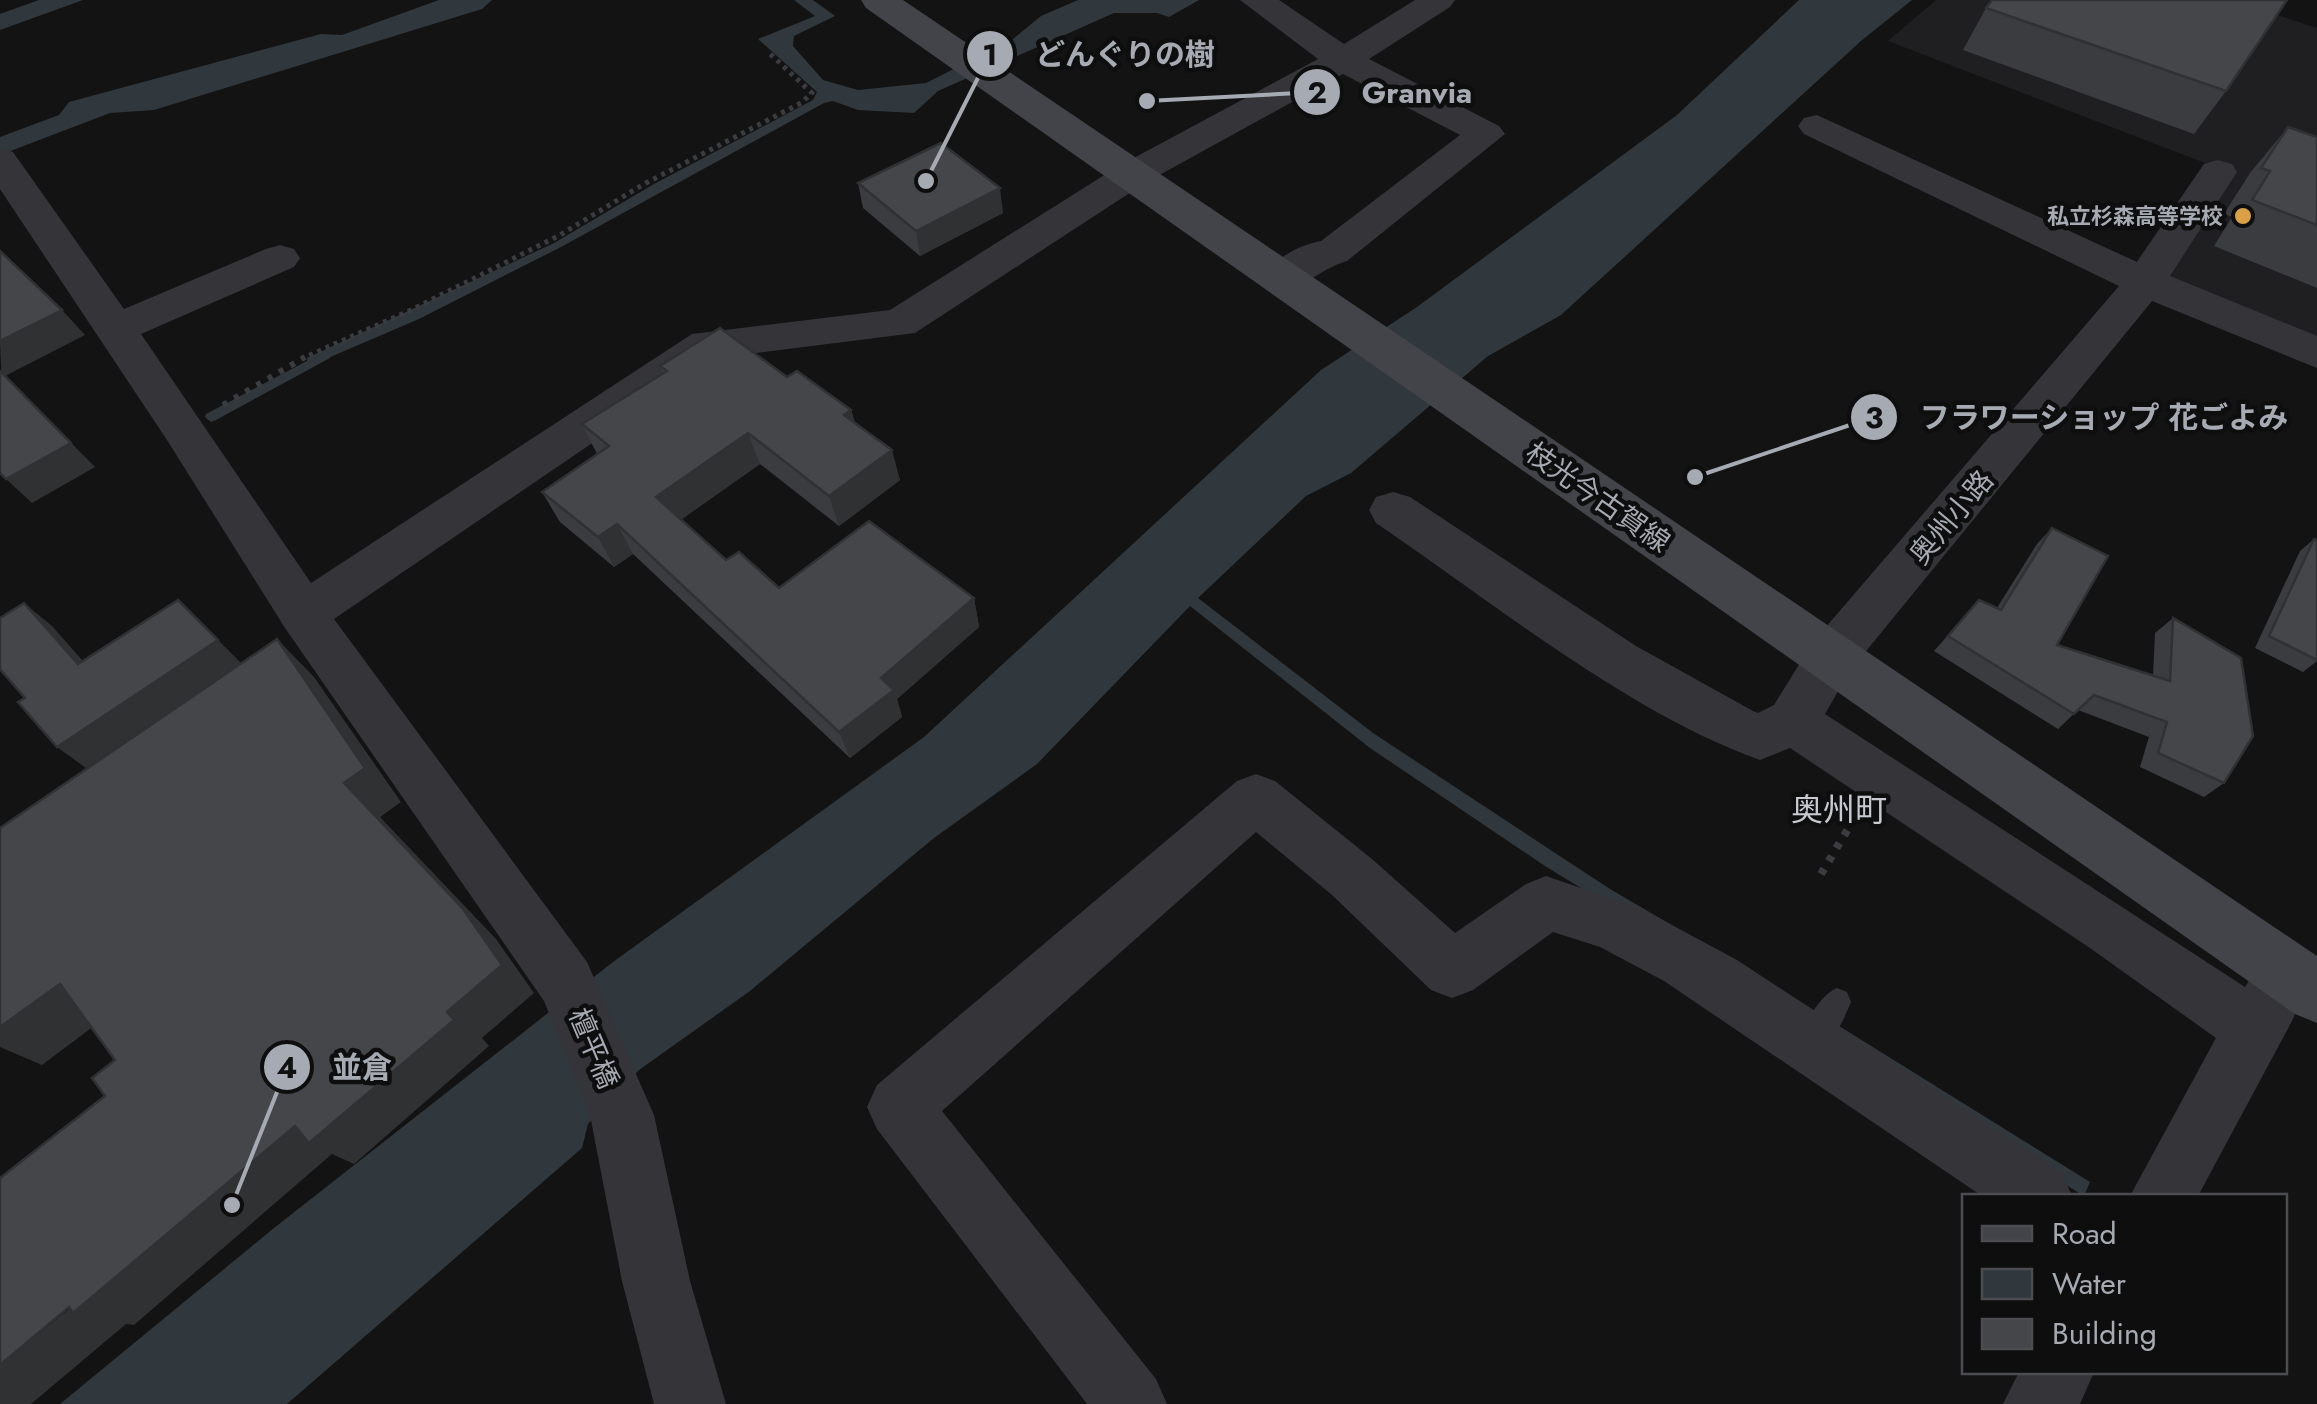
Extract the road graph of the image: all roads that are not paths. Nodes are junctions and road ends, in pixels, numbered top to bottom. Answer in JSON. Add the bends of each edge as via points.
{"nodes":[{"id":1,"x":879,"y":0,"type":"edge"},
{"id":2,"x":1256,"y":0,"type":"edge"},
{"id":3,"x":1438,"y":0,"type":"edge"},
{"id":4,"x":1343,"y":60,"type":"junction"},
{"id":5,"x":1817,"y":126,"type":"dead end"},
{"id":6,"x":0,"y":160,"type":"edge"},
{"id":7,"x":2218,"y":172,"type":"dead end"},
{"id":8,"x":1131,"y":175,"type":"junction"},
{"id":9,"x":280,"y":258,"type":"dead end"},
{"id":10,"x":1282,"y":279,"type":"junction"},
{"id":11,"x":2145,"y":282,"type":"junction"},
{"id":12,"x":115,"y":330,"type":"junction"},
{"id":13,"x":2317,"y":354,"type":"edge"},
{"id":14,"x":1392,"y":510,"type":"dead end"},
{"id":15,"x":304,"y":639,"type":"junction"},
{"id":16,"x":1832,"y":658,"type":"junction"},
{"id":17,"x":1792,"y":721,"type":"junction"},
{"id":18,"x":2301,"y":983,"type":"edge"},
{"id":19,"x":2255,"y":1029,"type":"junction"},
{"id":20,"x":2036,"y":1194,"type":"edge"},
{"id":21,"x":2164,"y":1194,"type":"edge"},
{"id":22,"x":2058,"y":1374,"type":"edge"},
{"id":23,"x":690,"y":1404,"type":"edge"},
{"id":24,"x":1131,"y":1404,"type":"edge"},
{"id":25,"x":2039,"y":1404,"type":"edge"}],
"edges":[{"from":1,"to":8,"type":"main road","name":"枝光今古賀線"},
{"from":2,"to":4,"type":"street"},
{"from":3,"to":4,"type":"street"},
{"from":4,"to":8,"type":"street"},
{"from":4,"to":10,"type":"street","via":[[1486,134],[1333,252],[1314,254]]},
{"from":5,"to":11,"type":"street"},
{"from":6,"to":12,"type":"street","name":"檀平橋"},
{"from":7,"to":11,"type":"street","name":"奥州小路"},
{"from":8,"to":10,"type":"main road","name":"枝光今古賀線"},
{"from":8,"to":15,"type":"street","via":[[900,323],[707,344],[650,378]]},
{"from":9,"to":12,"type":"street"},
{"from":10,"to":16,"type":"main road","name":"枝光今古賀線"},
{"from":11,"to":13,"type":"street"},
{"from":11,"to":16,"type":"street","name":"奥州小路"},
{"from":12,"to":15,"type":"street","name":"檀平橋","via":[[183,428]]},
{"from":14,"to":17,"type":"street","via":[[1618,662],[1734,727],[1760,736]]},
{"from":15,"to":23,"type":"street","name":"檀平橋","via":[[566,982],[622,1115]]},
{"from":16,"to":17,"type":"street","name":"奥州小路"},
{"from":16,"to":18,"type":"main road","name":"枝光今古賀線"},
{"from":17,"to":19,"type":"street"},
{"from":18,"to":19,"type":"street"},
{"from":19,"to":21,"type":"street"},
{"from":20,"to":24,"type":"street","via":[[1824,1024],[1596,915],[1546,902],[1452,970],[1256,798],[898,1107]]},
{"from":22,"to":25,"type":"street"}]}
